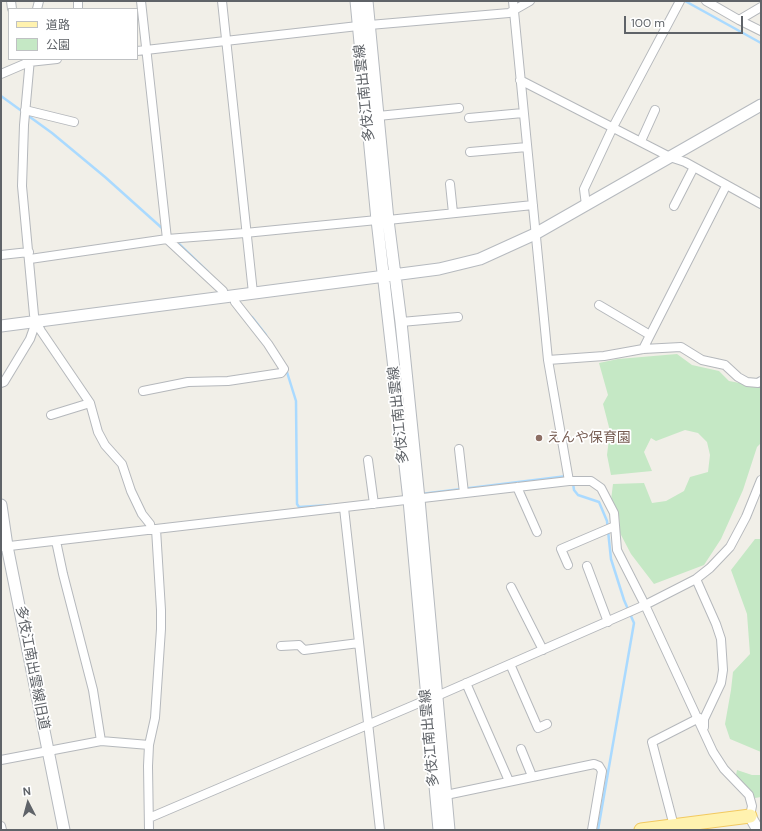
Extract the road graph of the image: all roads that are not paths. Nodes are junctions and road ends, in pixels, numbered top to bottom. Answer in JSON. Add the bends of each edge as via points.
{"nodes":[{"id":1,"x":141,"y":1,"type":"edge"},
{"id":2,"x":222,"y":1,"type":"edge"},
{"id":3,"x":356,"y":1,"type":"edge"},
{"id":4,"x":367,"y":1,"type":"edge"},
{"id":5,"x":513,"y":1,"type":"edge"},
{"id":6,"x":530,"y":1,"type":"edge"},
{"id":7,"x":680,"y":1,"type":"edge"},
{"id":8,"x":706,"y":1,"type":"edge"},
{"id":9,"x":761,"y":7,"type":"edge"},
{"id":10,"x":514,"y":10,"type":"junction"},
{"id":11,"x":739,"y":20,"type":"junction"},
{"id":12,"x":364,"y":25,"type":"junction"},
{"id":13,"x":140,"y":29,"type":"edge"},
{"id":14,"x":761,"y":31,"type":"edge"},
{"id":15,"x":226,"y":41,"type":"junction"},
{"id":16,"x":146,"y":50,"type":"junction"},
{"id":17,"x":138,"y":51,"type":"edge"},
{"id":18,"x":29,"y":60,"type":"edge"},
{"id":19,"x":1,"y":74,"type":"edge"},
{"id":20,"x":520,"y":80,"type":"junction"},
{"id":21,"x":761,"y":105,"type":"edge"},
{"id":22,"x":459,"y":108,"type":"dead end"},
{"id":23,"x":25,"y":110,"type":"junction"},
{"id":24,"x":655,"y":110,"type":"dead end"},
{"id":25,"x":524,"y":113,"type":"junction"},
{"id":26,"x":378,"y":116,"type":"junction"},
{"id":27,"x":469,"y":118,"type":"dead end"},
{"id":28,"x":74,"y":122,"type":"dead end"},
{"id":29,"x":612,"y":127,"type":"junction"},
{"id":30,"x":641,"y":141,"type":"junction"},
{"id":31,"x":527,"y":147,"type":"junction"},
{"id":32,"x":470,"y":152,"type":"dead end"},
{"id":33,"x":670,"y":157,"type":"junction"},
{"id":34,"x":694,"y":167,"type":"junction"},
{"id":35,"x":450,"y":184,"type":"dead end"},
{"id":36,"x":726,"y":186,"type":"junction"},
{"id":37,"x":761,"y":204,"type":"edge"},
{"id":38,"x":586,"y":205,"type":"junction"},
{"id":39,"x":532,"y":206,"type":"junction"},
{"id":40,"x":674,"y":206,"type":"dead end"},
{"id":41,"x":453,"y":213,"type":"junction"},
{"id":42,"x":383,"y":220,"type":"junction"},
{"id":43,"x":245,"y":233,"type":"junction"},
{"id":44,"x":535,"y":234,"type":"junction"},
{"id":45,"x":167,"y":239,"type":"junction"},
{"id":46,"x":1,"y":255,"type":"edge"},
{"id":47,"x":29,"y":255,"type":"junction"},
{"id":48,"x":389,"y":274,"type":"junction"},
{"id":49,"x":253,"y":294,"type":"junction"},
{"id":50,"x":229,"y":297,"type":"junction"},
{"id":51,"x":599,"y":305,"type":"dead end"},
{"id":52,"x":458,"y":317,"type":"dead end"},
{"id":53,"x":36,"y":322,"type":"junction"},
{"id":54,"x":401,"y":322,"type":"junction"},
{"id":55,"x":1,"y":326,"type":"edge"},
{"id":56,"x":650,"y":335,"type":"junction"},
{"id":57,"x":643,"y":349,"type":"junction"},
{"id":58,"x":548,"y":360,"type":"junction"},
{"id":59,"x":761,"y":381,"type":"edge"},
{"id":60,"x":1,"y":383,"type":"edge"},
{"id":61,"x":143,"y":391,"type":"dead end"},
{"id":62,"x":90,"y":402,"type":"junction"},
{"id":63,"x":51,"y":415,"type":"dead end"},
{"id":64,"x":459,"y":449,"type":"dead end"},
{"id":65,"x":368,"y":460,"type":"dead end"},
{"id":66,"x":761,"y":480,"type":"edge"},
{"id":67,"x":569,"y":481,"type":"junction"},
{"id":68,"x":518,"y":487,"type":"junction"},
{"id":69,"x":464,"y":493,"type":"junction"},
{"id":70,"x":414,"y":499,"type":"junction"},
{"id":71,"x":374,"y":504,"type":"junction"},
{"id":72,"x":1,"y":505,"type":"edge"},
{"id":73,"x":344,"y":508,"type":"junction"},
{"id":74,"x":615,"y":526,"type":"junction"},
{"id":75,"x":154,"y":530,"type":"junction"},
{"id":76,"x":537,"y":532,"type":"dead end"},
{"id":77,"x":56,"y":540,"type":"junction"},
{"id":78,"x":4,"y":546,"type":"edge"},
{"id":79,"x":568,"y":565,"type":"dead end"},
{"id":80,"x":586,"y":566,"type":"dead end"},
{"id":81,"x":696,"y":578,"type":"junction"},
{"id":82,"x":511,"y":587,"type":"dead end"},
{"id":83,"x":645,"y":606,"type":"junction"},
{"id":84,"x":608,"y":622,"type":"junction"},
{"id":85,"x":359,"y":643,"type":"junction"},
{"id":86,"x":281,"y":646,"type":"dead end"},
{"id":87,"x":543,"y":650,"type":"junction"},
{"id":88,"x":510,"y":664,"type":"junction"},
{"id":89,"x":466,"y":683,"type":"junction"},
{"id":90,"x":437,"y":696,"type":"junction"},
{"id":91,"x":426,"y":700,"type":"junction"},
{"id":92,"x":699,"y":718,"type":"junction"},
{"id":93,"x":368,"y":724,"type":"junction"},
{"id":94,"x":547,"y":724,"type":"dead end"},
{"id":95,"x":704,"y":730,"type":"junction"},
{"id":96,"x":101,"y":741,"type":"junction"},
{"id":97,"x":149,"y":745,"type":"junction"},
{"id":98,"x":521,"y":749,"type":"dead end"},
{"id":99,"x":48,"y":750,"type":"junction"},
{"id":100,"x":1,"y":760,"type":"edge"},
{"id":101,"x":532,"y":776,"type":"junction"},
{"id":102,"x":509,"y":781,"type":"junction"},
{"id":103,"x":446,"y":795,"type":"junction"},
{"id":104,"x":750,"y":816,"type":"junction"},
{"id":105,"x":149,"y":818,"type":"junction"},
{"id":106,"x":1,"y":826,"type":"edge"},
{"id":107,"x":674,"y":828,"type":"edge"},
{"id":108,"x":2,"y":830,"type":"edge"},
{"id":109,"x":64,"y":830,"type":"edge"},
{"id":110,"x":149,"y":830,"type":"edge"},
{"id":111,"x":380,"y":830,"type":"edge"},
{"id":112,"x":439,"y":830,"type":"edge"},
{"id":113,"x":449,"y":830,"type":"edge"},
{"id":114,"x":592,"y":830,"type":"edge"},
{"id":115,"x":641,"y":830,"type":"edge"},
{"id":116,"x":660,"y":830,"type":"edge"},
{"id":117,"x":758,"y":830,"type":"edge"}],
"edges":[{"from":1,"to":13,"type":"street"},
{"from":2,"to":15,"type":"street"},
{"from":3,"to":12,"type":"main road","name":"多伎江南出雲線"},
{"from":4,"to":12,"type":"main road","name":"多伎江南出雲線"},
{"from":5,"to":10,"type":"street"},
{"from":6,"to":10,"type":"street"},
{"from":7,"to":29,"type":"street"},
{"from":8,"to":11,"type":"street"},
{"from":9,"to":11,"type":"street"},
{"from":10,"to":12,"type":"street","via":[[509,13]]},
{"from":10,"to":20,"type":"street"},
{"from":11,"to":14,"type":"street"},
{"from":12,"to":15,"type":"street"},
{"from":12,"to":26,"type":"main road","name":"多伎江南出雲線"},
{"from":12,"to":42,"type":"main road","name":"多伎江南出雲線"},
{"from":13,"to":16,"type":"street"},
{"from":15,"to":16,"type":"street"},
{"from":15,"to":43,"type":"street"},
{"from":16,"to":17,"type":"street"},
{"from":16,"to":45,"type":"street"},
{"from":18,"to":19,"type":"street"},
{"from":18,"to":23,"type":"street"},
{"from":20,"to":25,"type":"street"},
{"from":20,"to":29,"type":"street"},
{"from":21,"to":33,"type":"main road"},
{"from":22,"to":26,"type":"street"},
{"from":23,"to":28,"type":"street"},
{"from":23,"to":47,"type":"street","via":[[22,186]]},
{"from":24,"to":30,"type":"street"},
{"from":25,"to":27,"type":"street"},
{"from":25,"to":31,"type":"street"},
{"from":26,"to":42,"type":"main road","name":"多伎江南出雲線"},
{"from":29,"to":30,"type":"street"},
{"from":29,"to":38,"type":"street","via":[[584,189]]},
{"from":30,"to":33,"type":"street"},
{"from":31,"to":32,"type":"street"},
{"from":31,"to":39,"type":"street"},
{"from":33,"to":34,"type":"street"},
{"from":33,"to":38,"type":"main road"},
{"from":34,"to":36,"type":"street"},
{"from":34,"to":40,"type":"street"},
{"from":35,"to":41,"type":"street"},
{"from":36,"to":37,"type":"street"},
{"from":36,"to":56,"type":"street"},
{"from":38,"to":44,"type":"main road"},
{"from":39,"to":41,"type":"street"},
{"from":39,"to":44,"type":"street"},
{"from":41,"to":42,"type":"street"},
{"from":42,"to":43,"type":"street"},
{"from":42,"to":48,"type":"main road","name":"多伎江南出雲線"},
{"from":43,"to":45,"type":"street"},
{"from":43,"to":49,"type":"street"},
{"from":44,"to":48,"type":"main road","via":[[480,259],[438,269]]},
{"from":44,"to":58,"type":"street"},
{"from":45,"to":47,"type":"street"},
{"from":45,"to":50,"type":"street"},
{"from":46,"to":47,"type":"street"},
{"from":47,"to":53,"type":"street"},
{"from":48,"to":49,"type":"main road"},
{"from":48,"to":54,"type":"main road","name":"多伎江南出雲線"},
{"from":48,"to":70,"type":"main road","name":"多伎江南出雲線"},
{"from":49,"to":50,"type":"main road"},
{"from":50,"to":53,"type":"main road"},
{"from":50,"to":61,"type":"street","via":[[268,344],[284,369],[281,373],[228,381],[188,382]]},
{"from":51,"to":56,"type":"street"},
{"from":52,"to":54,"type":"street"},
{"from":53,"to":55,"type":"main road"},
{"from":53,"to":60,"type":"street","via":[[30,339]]},
{"from":53,"to":62,"type":"street"},
{"from":54,"to":70,"type":"main road","name":"多伎江南出雲線"},
{"from":56,"to":57,"type":"street"},
{"from":57,"to":58,"type":"street","via":[[604,356]]},
{"from":57,"to":59,"type":"street","via":[[680,347],[702,360],[725,365],[747,382]]},
{"from":58,"to":67,"type":"street"},
{"from":62,"to":63,"type":"street"},
{"from":62,"to":75,"type":"street","via":[[98,432],[105,445],[122,464],[142,514]]},
{"from":64,"to":69,"type":"street"},
{"from":65,"to":71,"type":"street"},
{"from":66,"to":81,"type":"street","via":[[730,547],[710,568]]},
{"from":67,"to":68,"type":"street"},
{"from":67,"to":74,"type":"street","via":[[591,481],[601,488],[614,514]]},
{"from":68,"to":69,"type":"street"},
{"from":68,"to":76,"type":"street"},
{"from":69,"to":70,"type":"street"},
{"from":70,"to":71,"type":"street"},
{"from":70,"to":90,"type":"main road","name":"多伎江南出雲線"},
{"from":70,"to":91,"type":"main road","name":"多伎江南出雲線"},
{"from":71,"to":73,"type":"street"},
{"from":72,"to":78,"type":"main road","name":"多伎江南出雲線旧道"},
{"from":73,"to":75,"type":"street"},
{"from":73,"to":85,"type":"street"},
{"from":74,"to":79,"type":"street","via":[[561,549]]},
{"from":74,"to":83,"type":"street","via":[[617,550]]},
{"from":75,"to":77,"type":"street"},
{"from":75,"to":97,"type":"street","via":[[161,629],[155,718]]},
{"from":77,"to":78,"type":"street"},
{"from":77,"to":96,"type":"street","via":[[94,690]]},
{"from":78,"to":99,"type":"main road","name":"多伎江南出雲線旧道"},
{"from":80,"to":84,"type":"street"},
{"from":81,"to":83,"type":"street"},
{"from":81,"to":95,"type":"street","via":[[721,639],[723,670],[721,683],[704,719]]},
{"from":82,"to":87,"type":"street"},
{"from":83,"to":84,"type":"street"},
{"from":83,"to":92,"type":"street"},
{"from":84,"to":87,"type":"street"},
{"from":85,"to":86,"type":"street","via":[[304,650],[299,645]]},
{"from":85,"to":93,"type":"street"},
{"from":87,"to":88,"type":"street"},
{"from":88,"to":89,"type":"street"},
{"from":88,"to":94,"type":"street","via":[[538,728]]},
{"from":89,"to":90,"type":"street"},
{"from":89,"to":102,"type":"street"},
{"from":90,"to":103,"type":"main road","name":"多伎江南出雲線"},
{"from":91,"to":93,"type":"street"},
{"from":91,"to":112,"type":"main road","name":"多伎江南出雲線"},
{"from":92,"to":95,"type":"street"},
{"from":92,"to":107,"type":"street","via":[[652,742]]},
{"from":93,"to":105,"type":"street"},
{"from":93,"to":111,"type":"street"},
{"from":95,"to":104,"type":"street","via":[[713,752],[724,769],[749,795],[752,806]]},
{"from":96,"to":97,"type":"street"},
{"from":96,"to":99,"type":"street"},
{"from":97,"to":105,"type":"street"},
{"from":98,"to":101,"type":"street"},
{"from":99,"to":100,"type":"street"},
{"from":99,"to":109,"type":"main road","name":"多伎江南出雲線旧道"},
{"from":101,"to":102,"type":"street"},
{"from":101,"to":114,"type":"street","via":[[594,764],[599,766],[602,771]]},
{"from":102,"to":103,"type":"street"},
{"from":103,"to":113,"type":"main road","name":"多伎江南出雲線"},
{"from":104,"to":107,"type":"main road"},
{"from":104,"to":117,"type":"main road"},
{"from":105,"to":110,"type":"street"},
{"from":106,"to":108,"type":"street"},
{"from":107,"to":115,"type":"main road"},
{"from":107,"to":116,"type":"main road"}]}
